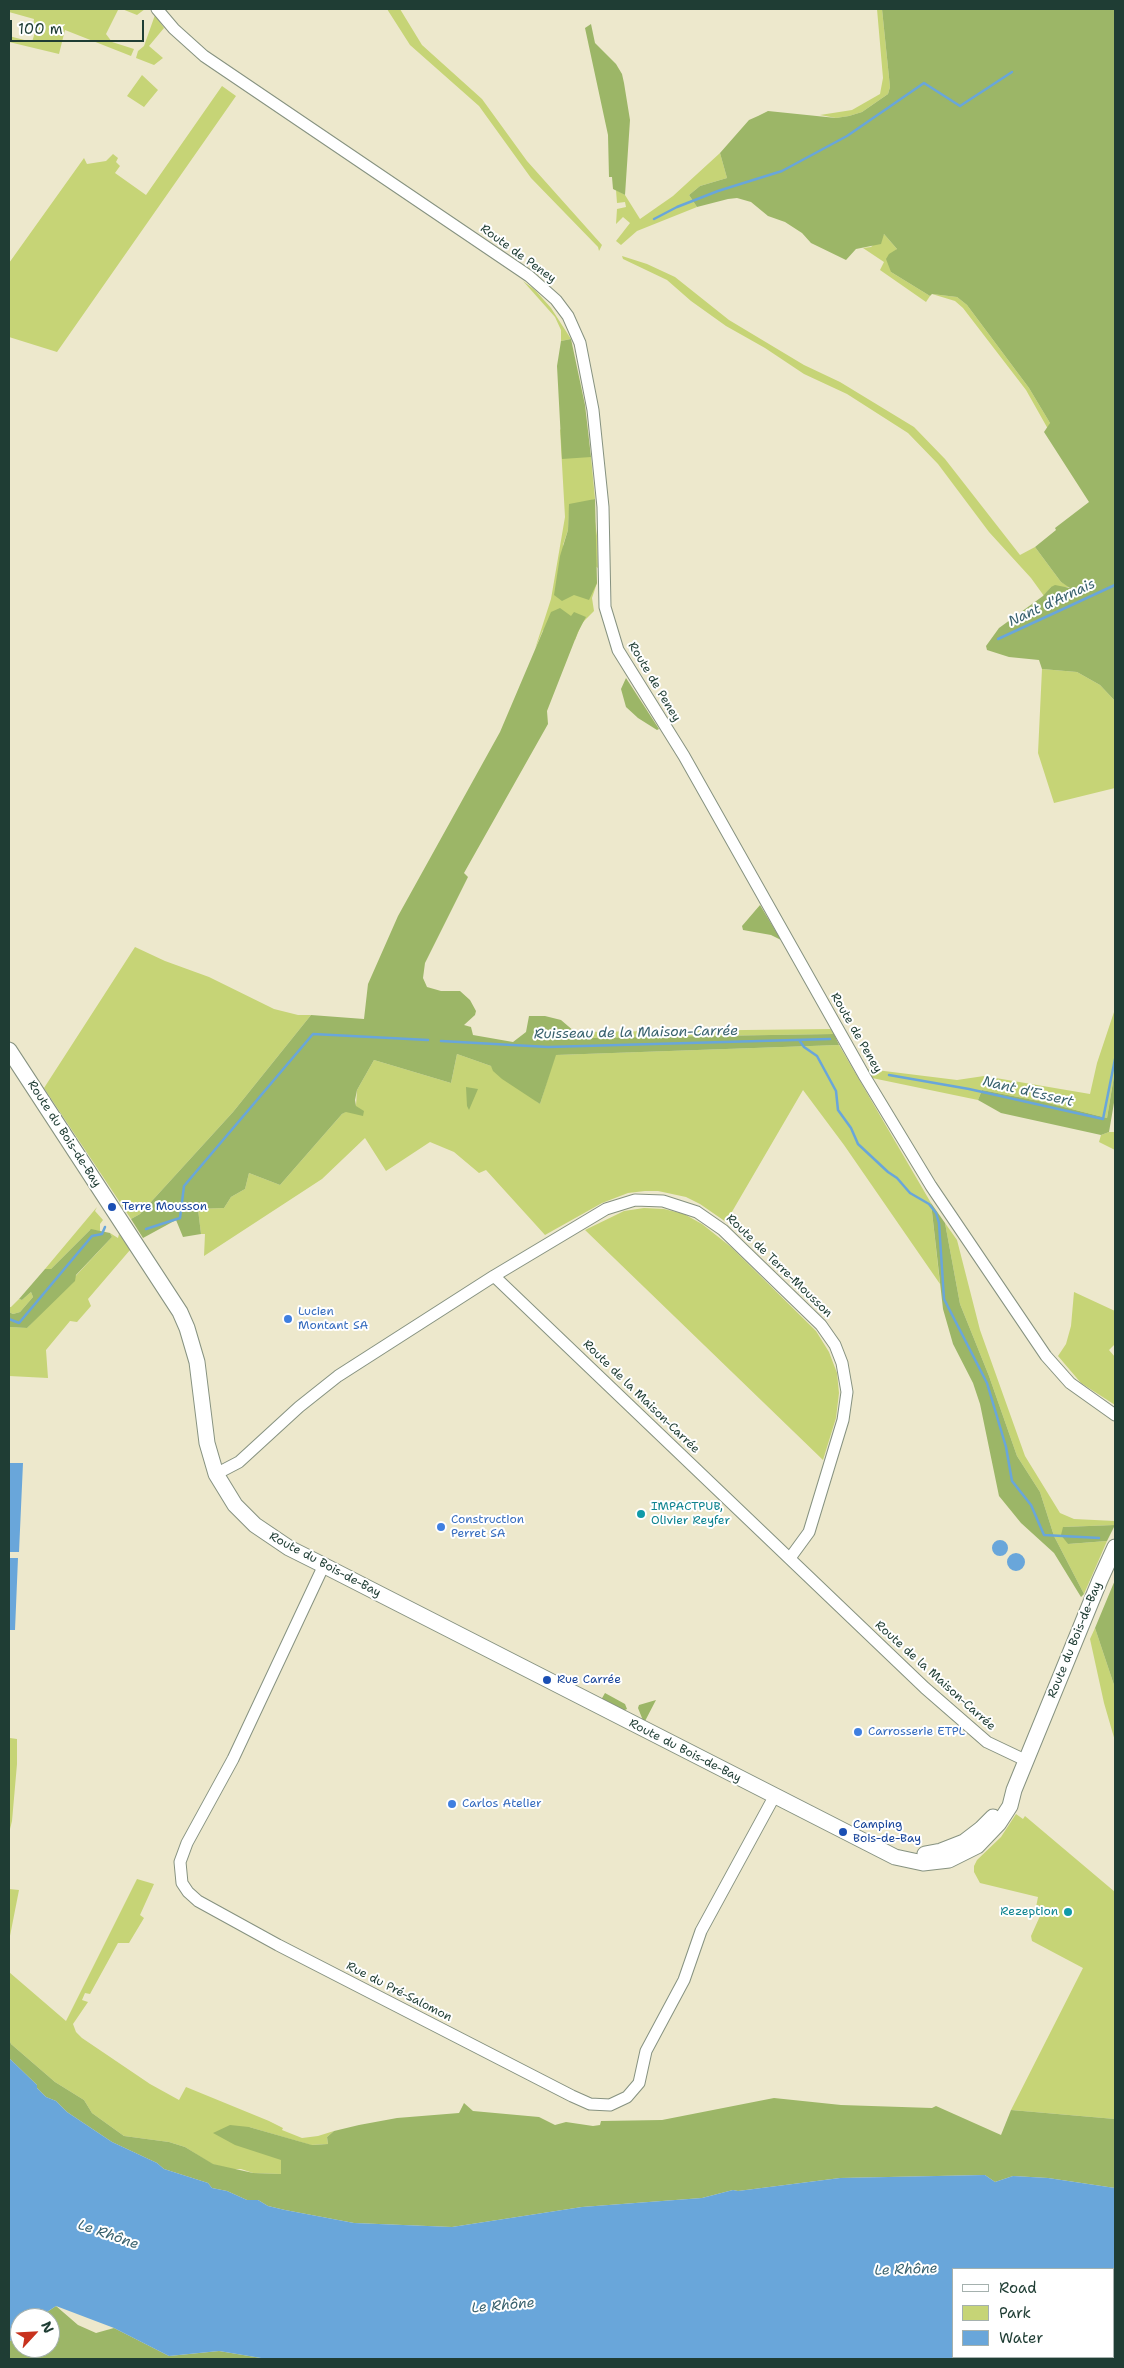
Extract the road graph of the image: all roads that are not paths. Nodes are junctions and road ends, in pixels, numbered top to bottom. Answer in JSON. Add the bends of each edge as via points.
{"nodes":[{"id":1,"x":157,"y":9,"type":"edge"},
{"id":2,"x":9,"y":1050,"type":"edge"},
{"id":3,"x":494,"y":1276,"type":"junction"},
{"id":4,"x":1115,"y":1415,"type":"edge"},
{"id":5,"x":216,"y":1474,"type":"junction"},
{"id":6,"x":1115,"y":1547,"type":"edge"},
{"id":7,"x":790,"y":1558,"type":"junction"},
{"id":8,"x":324,"y":1565,"type":"junction"},
{"id":9,"x":1027,"y":1761,"type":"junction"},
{"id":10,"x":774,"y":1797,"type":"junction"}],
"edges":[{"from":1,"to":4,"type":"street","name":"Route de Peney","via":[[204,56],[529,276],[556,300],[568,316],[580,343],[593,410],[603,506],[603,589],[606,614],[618,650],[688,763],[865,1077],[931,1186],[1046,1356],[1070,1382]]},
{"from":2,"to":5,"type":"main road","name":"Route du Bois-de-Bay","via":[[180,1312],[194,1353],[207,1443]]},
{"from":3,"to":5,"type":"street","via":[[338,1376],[295,1410],[239,1462]]},
{"from":3,"to":7,"type":"street","name":"Route de la Maison-Carrée"},
{"from":3,"to":7,"type":"street","name":"Route de Terre-Mousson","via":[[595,1215],[635,1200],[681,1205],[723,1230],[821,1325],[839,1354],[845,1372],[846,1403],[838,1438],[809,1532]]},
{"from":5,"to":8,"type":"main road","name":"Route du Bois-de-Bay","via":[[235,1505],[255,1525],[289,1548]]},
{"from":6,"to":9,"type":"main road","name":"Route du Bois-de-Bay"},
{"from":7,"to":9,"type":"street","name":"Route de la Maison-Carrée","via":[[972,1731],[995,1747]]},
{"from":8,"to":10,"type":"main road","name":"Route du Bois-de-Bay"},
{"from":8,"to":10,"type":"street","name":"Rue du Pré-Salomon","via":[[233,1759],[182,1853],[179,1870],[185,1887],[198,1902],[304,1958],[572,2096],[601,2106],[619,2102],[634,2092],[639,2084],[646,2051],[684,1980],[702,1931]]},
{"from":9,"to":10,"type":"main road","name":"Route du Bois-de-Bay","via":[[1010,1806],[984,1841],[966,1853],[941,1862],[923,1863],[895,1857]]}]}
